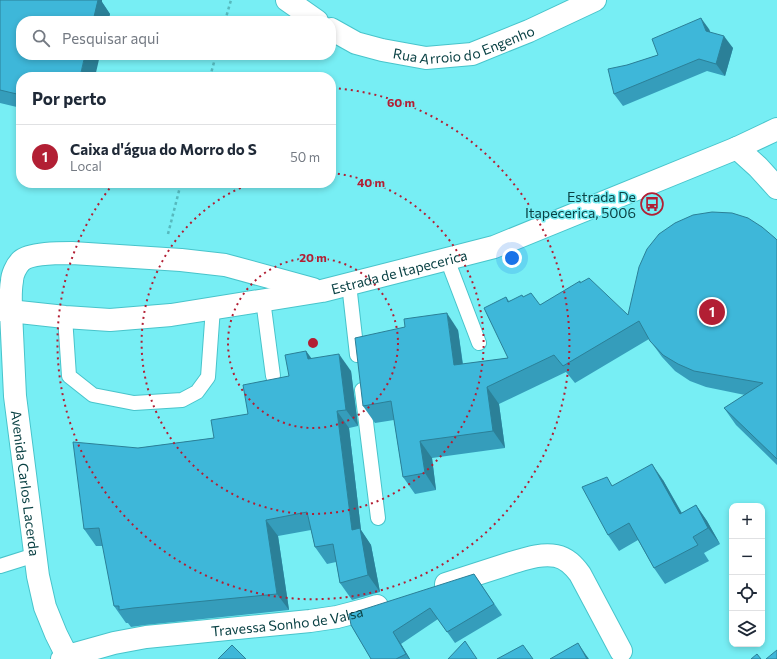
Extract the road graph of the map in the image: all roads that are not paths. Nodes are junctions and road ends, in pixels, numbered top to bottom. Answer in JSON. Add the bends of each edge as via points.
{"nodes":[{"id":1,"x":287,"y":0,"type":"edge"},
{"id":2,"x":595,"y":0,"type":"edge"},
{"id":3,"x":310,"y":16,"type":"edge"},
{"id":4,"x":336,"y":32,"type":"edge"},
{"id":5,"x":777,"y":129,"type":"edge"},
{"id":6,"x":737,"y":148,"type":"junction"},
{"id":7,"x":777,"y":188,"type":"edge"},
{"id":8,"x":446,"y":259,"type":"junction"},
{"id":9,"x":349,"y":284,"type":"junction"},
{"id":10,"x":322,"y":291,"type":"junction"},
{"id":11,"x":263,"y":300,"type":"junction"},
{"id":12,"x":213,"y":308,"type":"junction"},
{"id":13,"x":65,"y":317,"type":"junction"},
{"id":14,"x":6,"y":320,"type":"edge"},
{"id":15,"x":479,"y":343,"type":"dead end"},
{"id":16,"x":273,"y":376,"type":"dead end"},
{"id":17,"x":378,"y":518,"type":"dead end"},
{"id":18,"x":35,"y":555,"type":"junction"},
{"id":19,"x":0,"y":566,"type":"edge"},
{"id":20,"x":429,"y":589,"type":"edge"},
{"id":21,"x":393,"y":601,"type":"edge"},
{"id":22,"x":620,"y":651,"type":"dead end"},
{"id":23,"x":67,"y":656,"type":"edge"}],
"edges":[{"from":1,"to":3,"type":"main road"},
{"from":2,"to":4,"type":"main road","name":"Rua Arroio do Engenho","via":[[472,54],[426,58],[356,43]]},
{"from":5,"to":6,"type":"main road","name":"Estrada de Itapecerica"},
{"from":6,"to":7,"type":"main road"},
{"from":6,"to":8,"type":"main road","name":"Estrada de Itapecerica","via":[[494,247]]},
{"from":8,"to":9,"type":"main road","name":"Estrada de Itapecerica"},
{"from":8,"to":15,"type":"lane"},
{"from":9,"to":10,"type":"main road","name":"Estrada de Itapecerica"},
{"from":9,"to":17,"type":"lane"},
{"from":10,"to":11,"type":"main road","name":"Estrada de Itapecerica"},
{"from":10,"to":14,"type":"main road","name":"Avenida Carlos Lacerda","via":[[225,265],[58,253],[34,256],[21,261],[12,279]]},
{"from":11,"to":12,"type":"main road","name":"Estrada de Itapecerica"},
{"from":11,"to":16,"type":"lane"},
{"from":12,"to":13,"type":"main road","name":"Estrada de Itapecerica","via":[[172,315],[110,320]]},
{"from":12,"to":13,"type":"lane","via":[[208,377],[197,392],[182,400],[134,404],[93,395],[69,376]]},
{"from":13,"to":14,"type":"main road","name":"Estrada de Itapecerica"},
{"from":14,"to":18,"type":"main road","name":"Avenida Carlos Lacerda"},
{"from":18,"to":19,"type":"lane"},
{"from":18,"to":23,"type":"main road","name":"Avenida Carlos Lacerda","via":[[45,607]]},
{"from":20,"to":22,"type":"main road","via":[[529,558],[546,555],[564,558],[580,574]]},
{"from":21,"to":23,"type":"main road","name":"Travessa Sonho de Valsa","via":[[337,617],[146,637]]}]}
